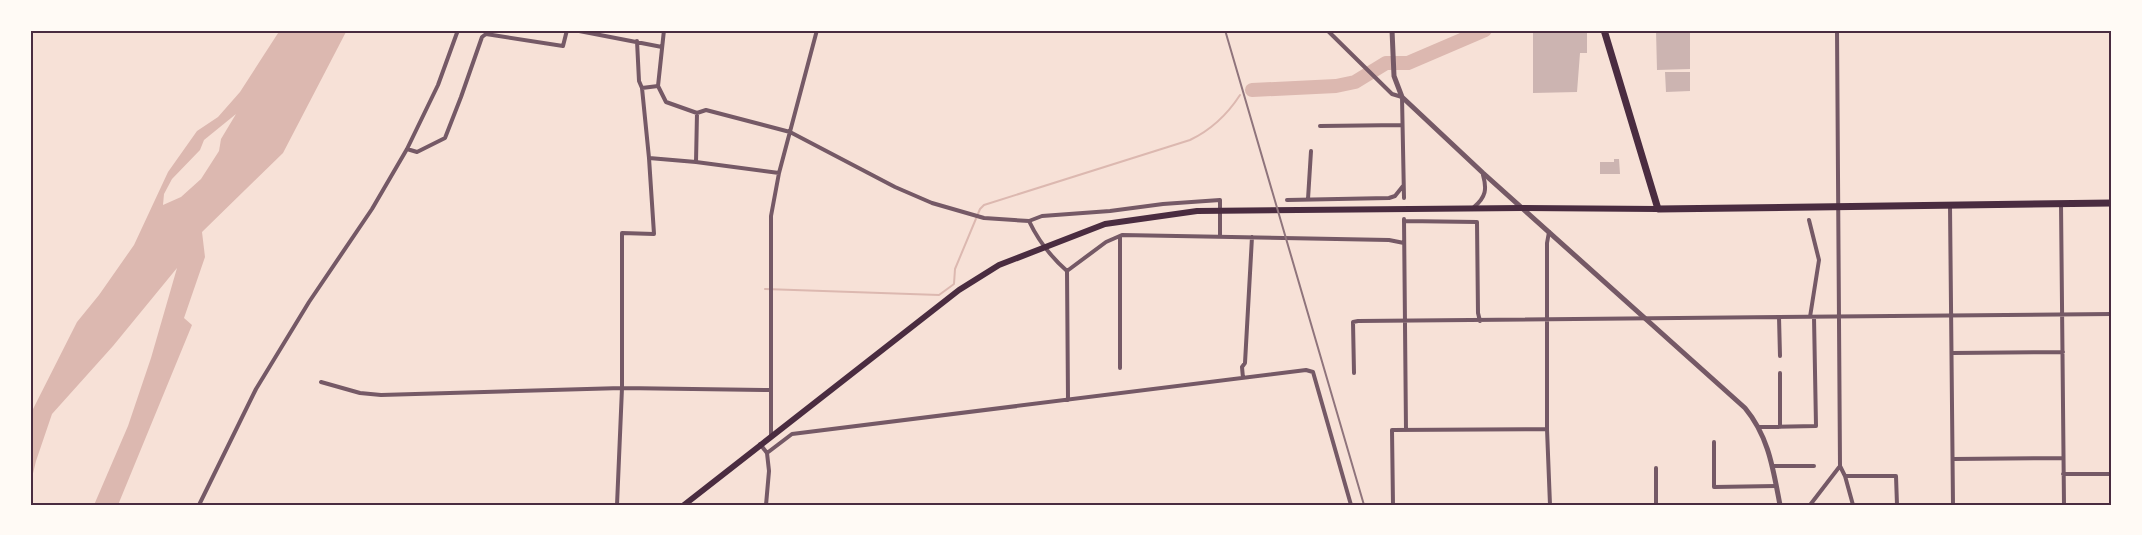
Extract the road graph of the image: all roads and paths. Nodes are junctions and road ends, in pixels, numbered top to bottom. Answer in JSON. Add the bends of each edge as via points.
{"nodes":[{"id":1,"x":458,"y":30,"type":"edge"},
{"id":2,"x":567,"y":30,"type":"edge"},
{"id":3,"x":574,"y":30,"type":"edge"},
{"id":4,"x":664,"y":30,"type":"edge"},
{"id":5,"x":817,"y":30,"type":"edge"},
{"id":6,"x":1327,"y":30,"type":"edge"},
{"id":7,"x":1392,"y":30,"type":"edge"},
{"id":8,"x":1604,"y":30,"type":"edge"},
{"id":9,"x":1838,"y":30,"type":"edge"},
{"id":10,"x":637,"y":41,"type":"junction"},
{"id":11,"x":662,"y":47,"type":"junction"},
{"id":12,"x":658,"y":86,"type":"junction"},
{"id":13,"x":642,"y":88,"type":"junction"},
{"id":14,"x":1402,"y":97,"type":"junction"},
{"id":15,"x":697,"y":113,"type":"junction"},
{"id":16,"x":1402,"y":125,"type":"junction"},
{"id":17,"x":1320,"y":126,"type":"dead end"},
{"id":18,"x":790,"y":132,"type":"junction"},
{"id":19,"x":407,"y":149,"type":"junction"},
{"id":20,"x":1311,"y":151,"type":"dead end"},
{"id":21,"x":649,"y":158,"type":"junction"},
{"id":22,"x":696,"y":162,"type":"junction"},
{"id":23,"x":779,"y":173,"type":"junction"},
{"id":24,"x":1483,"y":173,"type":"junction"},
{"id":25,"x":1404,"y":185,"type":"junction"},
{"id":26,"x":1404,"y":198,"type":"dead end"},
{"id":27,"x":1308,"y":199,"type":"junction"},
{"id":28,"x":1287,"y":200,"type":"dead end"},
{"id":29,"x":2112,"y":203,"type":"edge"},
{"id":30,"x":2061,"y":204,"type":"junction"},
{"id":31,"x":1950,"y":205,"type":"junction"},
{"id":32,"x":1838,"y":206,"type":"junction"},
{"id":33,"x":1522,"y":208,"type":"junction"},
{"id":34,"x":1658,"y":209,"type":"junction"},
{"id":35,"x":1471,"y":210,"type":"junction"},
{"id":36,"x":1029,"y":220,"type":"junction"},
{"id":37,"x":1809,"y":220,"type":"dead end"},
{"id":38,"x":1549,"y":232,"type":"junction"},
{"id":39,"x":1120,"y":236,"type":"junction"},
{"id":40,"x":1220,"y":236,"type":"junction"},
{"id":41,"x":1251,"y":237,"type":"junction"},
{"id":42,"x":1404,"y":243,"type":"junction"},
{"id":43,"x":1044,"y":246,"type":"junction"},
{"id":44,"x":1067,"y":272,"type":"junction"},
{"id":45,"x":2112,"y":314,"type":"edge"},
{"id":46,"x":2062,"y":315,"type":"junction"},
{"id":47,"x":1951,"y":316,"type":"junction"},
{"id":48,"x":1779,"y":317,"type":"junction"},
{"id":49,"x":1812,"y":317,"type":"junction"},
{"id":50,"x":1838,"y":317,"type":"junction"},
{"id":51,"x":1646,"y":318,"type":"junction"},
{"id":52,"x":1547,"y":320,"type":"junction"},
{"id":53,"x":1405,"y":321,"type":"junction"},
{"id":54,"x":1480,"y":321,"type":"junction"},
{"id":55,"x":1952,"y":352,"type":"junction"},
{"id":56,"x":2063,"y":352,"type":"junction"},
{"id":57,"x":1780,"y":356,"type":"dead end"},
{"id":58,"x":1119,"y":368,"type":"dead end"},
{"id":59,"x":1354,"y":373,"type":"dead end"},
{"id":60,"x":1780,"y":374,"type":"dead end"},
{"id":61,"x":1243,"y":378,"type":"junction"},
{"id":62,"x":321,"y":382,"type":"dead end"},
{"id":63,"x":622,"y":388,"type":"junction"},
{"id":64,"x":770,"y":390,"type":"junction"},
{"id":65,"x":1068,"y":400,"type":"junction"},
{"id":66,"x":1759,"y":427,"type":"junction"},
{"id":67,"x":1780,"y":427,"type":"junction"},
{"id":68,"x":1547,"y":429,"type":"junction"},
{"id":69,"x":1406,"y":430,"type":"junction"},
{"id":70,"x":771,"y":436,"type":"junction"},
{"id":71,"x":1714,"y":442,"type":"dead end"},
{"id":72,"x":760,"y":444,"type":"junction"},
{"id":73,"x":767,"y":453,"type":"junction"},
{"id":74,"x":2063,"y":458,"type":"junction"},
{"id":75,"x":1953,"y":459,"type":"junction"},
{"id":76,"x":1773,"y":466,"type":"junction"},
{"id":77,"x":1815,"y":466,"type":"dead end"},
{"id":78,"x":1840,"y":466,"type":"junction"},
{"id":79,"x":1656,"y":468,"type":"dead end"},
{"id":80,"x":2063,"y":474,"type":"junction"},
{"id":81,"x":2112,"y":474,"type":"edge"},
{"id":82,"x":1845,"y":476,"type":"junction"},
{"id":83,"x":1777,"y":486,"type":"junction"},
{"id":84,"x":199,"y":505,"type":"edge"},
{"id":85,"x":617,"y":505,"type":"edge"},
{"id":86,"x":684,"y":505,"type":"edge"},
{"id":87,"x":766,"y":505,"type":"edge"},
{"id":88,"x":1350,"y":505,"type":"edge"},
{"id":89,"x":1394,"y":505,"type":"edge"},
{"id":90,"x":1550,"y":505,"type":"edge"},
{"id":91,"x":1656,"y":505,"type":"edge"},
{"id":92,"x":1780,"y":505,"type":"edge"},
{"id":93,"x":1810,"y":505,"type":"edge"},
{"id":94,"x":1852,"y":505,"type":"edge"},
{"id":95,"x":1897,"y":505,"type":"edge"},
{"id":96,"x":1953,"y":505,"type":"edge"},
{"id":97,"x":2064,"y":505,"type":"edge"}],
"edges":[{"from":1,"to":19,"type":"street","via":[[438,86]]},
{"from":2,"to":19,"type":"street","via":[[562,46],[486,34],[445,138],[417,152]]},
{"from":3,"to":10,"type":"street"},
{"from":4,"to":11,"type":"street"},
{"from":5,"to":18,"type":"street"},
{"from":6,"to":14,"type":"street","via":[[1392,94]]},
{"from":7,"to":14,"type":"street","via":[[1392,69]]},
{"from":8,"to":34,"type":"main road"},
{"from":9,"to":32,"type":"street"},
{"from":10,"to":11,"type":"street"},
{"from":10,"to":13,"type":"street"},
{"from":11,"to":12,"type":"street"},
{"from":12,"to":13,"type":"street"},
{"from":12,"to":15,"type":"street","via":[[666,102]]},
{"from":13,"to":21,"type":"street"},
{"from":14,"to":16,"type":"street"},
{"from":14,"to":24,"type":"street"},
{"from":15,"to":18,"type":"street","via":[[706,111]]},
{"from":15,"to":22,"type":"street"},
{"from":16,"to":17,"type":"street"},
{"from":16,"to":25,"type":"street"},
{"from":18,"to":23,"type":"street"},
{"from":18,"to":36,"type":"street","via":[[932,202],[980,217]]},
{"from":19,"to":84,"type":"street","via":[[256,389]]},
{"from":20,"to":27,"type":"street"},
{"from":21,"to":22,"type":"street"},
{"from":21,"to":63,"type":"street","via":[[654,234],[622,233]]},
{"from":22,"to":23,"type":"street"},
{"from":23,"to":64,"type":"street","via":[[771,216]]},
{"from":24,"to":33,"type":"street"},
{"from":24,"to":35,"type":"street","via":[[1486,193]]},
{"from":25,"to":26,"type":"street"},
{"from":25,"to":27,"type":"street","via":[[1389,198]]},
{"from":27,"to":28,"type":"street"},
{"from":29,"to":30,"type":"main road"},
{"from":30,"to":31,"type":"main road"},
{"from":30,"to":46,"type":"street"},
{"from":31,"to":32,"type":"main road"},
{"from":31,"to":47,"type":"street"},
{"from":32,"to":34,"type":"main road"},
{"from":32,"to":50,"type":"street"},
{"from":33,"to":34,"type":"main road"},
{"from":33,"to":35,"type":"main road"},
{"from":33,"to":38,"type":"street"},
{"from":35,"to":43,"type":"main road","via":[[1197,211],[1105,224]]},
{"from":36,"to":40,"type":"street","via":[[1220,200]]},
{"from":36,"to":43,"type":"street"},
{"from":37,"to":49,"type":"street","via":[[1819,260]]},
{"from":38,"to":51,"type":"street"},
{"from":38,"to":52,"type":"street"},
{"from":39,"to":40,"type":"street"},
{"from":39,"to":44,"type":"street","via":[[1094,250]]},
{"from":39,"to":58,"type":"street"},
{"from":40,"to":41,"type":"street"},
{"from":41,"to":42,"type":"street"},
{"from":41,"to":61,"type":"street"},
{"from":42,"to":53,"type":"street"},
{"from":42,"to":54,"type":"street","via":[[1404,220],[1477,222]]},
{"from":43,"to":44,"type":"street"},
{"from":43,"to":70,"type":"main road","via":[[999,265],[959,290]]},
{"from":44,"to":65,"type":"street"},
{"from":45,"to":46,"type":"street"},
{"from":46,"to":47,"type":"street"},
{"from":46,"to":56,"type":"street"},
{"from":47,"to":50,"type":"street"},
{"from":47,"to":55,"type":"street"},
{"from":48,"to":49,"type":"street"},
{"from":48,"to":51,"type":"street"},
{"from":48,"to":57,"type":"street"},
{"from":49,"to":50,"type":"street"},
{"from":49,"to":67,"type":"street","via":[[1816,426]]},
{"from":50,"to":78,"type":"street"},
{"from":51,"to":52,"type":"street"},
{"from":51,"to":66,"type":"street","via":[[1735,398]]},
{"from":52,"to":54,"type":"street"},
{"from":52,"to":68,"type":"street"},
{"from":53,"to":54,"type":"street"},
{"from":53,"to":59,"type":"street","via":[[1353,322]]},
{"from":53,"to":69,"type":"street"},
{"from":55,"to":56,"type":"street"},
{"from":55,"to":75,"type":"street"},
{"from":56,"to":74,"type":"street"},
{"from":60,"to":67,"type":"street"},
{"from":61,"to":65,"type":"street"},
{"from":61,"to":88,"type":"street","via":[[1313,372]]},
{"from":62,"to":63,"type":"street","via":[[381,395]]},
{"from":63,"to":64,"type":"street"},
{"from":63,"to":85,"type":"street"},
{"from":64,"to":70,"type":"street"},
{"from":65,"to":73,"type":"street","via":[[792,434]]},
{"from":66,"to":67,"type":"street"},
{"from":66,"to":76,"type":"street"},
{"from":68,"to":69,"type":"street"},
{"from":68,"to":90,"type":"street"},
{"from":69,"to":89,"type":"street","via":[[1392,430]]},
{"from":70,"to":72,"type":"main road"},
{"from":71,"to":83,"type":"street","via":[[1714,488]]},
{"from":72,"to":73,"type":"street"},
{"from":72,"to":86,"type":"main road"},
{"from":73,"to":87,"type":"street"},
{"from":74,"to":75,"type":"street"},
{"from":74,"to":80,"type":"street"},
{"from":75,"to":96,"type":"street"},
{"from":76,"to":77,"type":"street"},
{"from":76,"to":83,"type":"street"},
{"from":78,"to":82,"type":"street"},
{"from":78,"to":93,"type":"street"},
{"from":79,"to":91,"type":"street"},
{"from":80,"to":81,"type":"street"},
{"from":80,"to":97,"type":"street"},
{"from":82,"to":94,"type":"street"},
{"from":82,"to":95,"type":"street","via":[[1896,476]]},
{"from":83,"to":92,"type":"street"}]}
